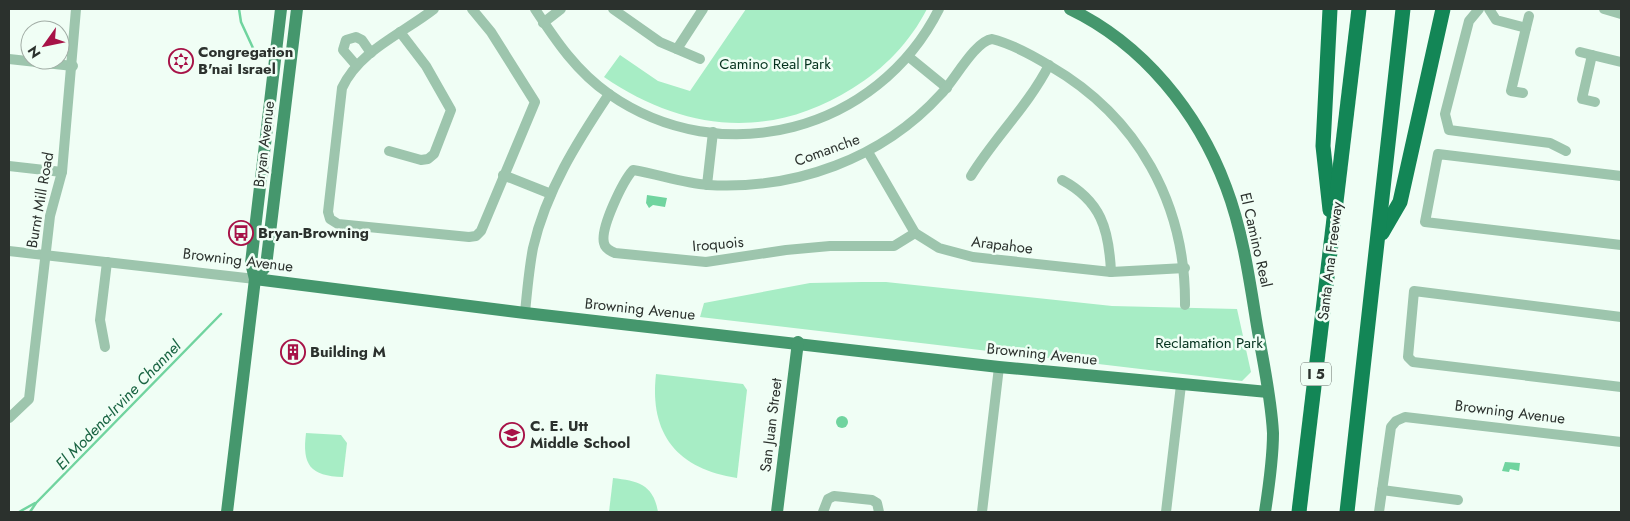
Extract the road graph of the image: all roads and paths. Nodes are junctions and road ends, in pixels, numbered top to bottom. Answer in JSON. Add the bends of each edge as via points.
{"nodes":[{"id":1,"x":76,"y":9,"type":"edge"},
{"id":2,"x":281,"y":9,"type":"edge"},
{"id":3,"x":297,"y":9,"type":"edge"},
{"id":4,"x":434,"y":9,"type":"edge"},
{"id":5,"x":472,"y":9,"type":"edge"},
{"id":6,"x":535,"y":9,"type":"edge"},
{"id":7,"x":561,"y":9,"type":"edge"},
{"id":8,"x":613,"y":9,"type":"edge"},
{"id":9,"x":703,"y":9,"type":"edge"},
{"id":10,"x":938,"y":9,"type":"edge"},
{"id":11,"x":1070,"y":9,"type":"edge"},
{"id":12,"x":1330,"y":9,"type":"edge"},
{"id":13,"x":1359,"y":9,"type":"edge"},
{"id":14,"x":1404,"y":9,"type":"edge"},
{"id":15,"x":1443,"y":9,"type":"edge"},
{"id":16,"x":1479,"y":9,"type":"edge"},
{"id":17,"x":1489,"y":9,"type":"edge"},
{"id":18,"x":1604,"y":9,"type":"edge"},
{"id":19,"x":1621,"y":14,"type":"edge"},
{"id":20,"x":1528,"y":16,"type":"dead end"},
{"id":21,"x":543,"y":22,"type":"junction"},
{"id":22,"x":1526,"y":28,"type":"junction"},
{"id":23,"x":400,"y":32,"type":"junction"},
{"id":24,"x":677,"y":49,"type":"junction"},
{"id":25,"x":1580,"y":52,"type":"dead end"},
{"id":26,"x":371,"y":53,"type":"junction"},
{"id":27,"x":1592,"y":55,"type":"junction"},
{"id":28,"x":909,"y":57,"type":"junction"},
{"id":29,"x":9,"y":59,"type":"edge"},
{"id":30,"x":700,"y":59,"type":"dead end"},
{"id":31,"x":1621,"y":62,"type":"edge"},
{"id":32,"x":356,"y":65,"type":"junction"},
{"id":33,"x":1049,"y":65,"type":"junction"},
{"id":34,"x":73,"y":66,"type":"junction"},
{"id":35,"x":947,"y":88,"type":"junction"},
{"id":36,"x":609,"y":94,"type":"junction"},
{"id":37,"x":1523,"y":94,"type":"dead end"},
{"id":38,"x":1595,"y":102,"type":"dead end"},
{"id":39,"x":713,"y":132,"type":"junction"},
{"id":40,"x":389,"y":151,"type":"dead end"},
{"id":41,"x":1566,"y":151,"type":"dead end"},
{"id":42,"x":868,"y":152,"type":"junction"},
{"id":43,"x":9,"y":166,"type":"edge"},
{"id":44,"x":633,"y":170,"type":"joint"},
{"id":45,"x":62,"y":172,"type":"junction"},
{"id":46,"x":503,"y":175,"type":"junction"},
{"id":47,"x":971,"y":176,"type":"dead end"},
{"id":48,"x":1621,"y":176,"type":"edge"},
{"id":49,"x":1062,"y":180,"type":"dead end"},
{"id":50,"x":707,"y":184,"type":"junction"},
{"id":51,"x":551,"y":194,"type":"junction"},
{"id":52,"x":915,"y":233,"type":"junction"},
{"id":53,"x":1333,"y":236,"type":"junction"},
{"id":54,"x":1378,"y":241,"type":"junction"},
{"id":55,"x":1621,"y":245,"type":"edge"},
{"id":56,"x":9,"y":251,"type":"edge"},
{"id":57,"x":45,"y":256,"type":"junction"},
{"id":58,"x":107,"y":262,"type":"junction"},
{"id":59,"x":1185,"y":268,"type":"junction"},
{"id":60,"x":1111,"y":272,"type":"junction"},
{"id":61,"x":255,"y":278,"type":"junction"},
{"id":62,"x":1185,"y":305,"type":"dead end"},
{"id":63,"x":525,"y":313,"type":"junction"},
{"id":64,"x":1621,"y":317,"type":"edge"},
{"id":65,"x":798,"y":342,"type":"junction"},
{"id":66,"x":105,"y":348,"type":"dead end"},
{"id":67,"x":999,"y":366,"type":"junction"},
{"id":68,"x":1181,"y":385,"type":"junction"},
{"id":69,"x":1621,"y":387,"type":"edge"},
{"id":70,"x":1268,"y":392,"type":"junction"},
{"id":71,"x":9,"y":418,"type":"edge"},
{"id":72,"x":1621,"y":442,"type":"edge"},
{"id":73,"x":1382,"y":490,"type":"junction"},
{"id":74,"x":1458,"y":500,"type":"dead end"},
{"id":75,"x":227,"y":512,"type":"edge"},
{"id":76,"x":776,"y":512,"type":"edge"},
{"id":77,"x":823,"y":512,"type":"edge"},
{"id":78,"x":879,"y":512,"type":"edge"},
{"id":79,"x":982,"y":512,"type":"edge"},
{"id":80,"x":1166,"y":512,"type":"edge"},
{"id":81,"x":1266,"y":512,"type":"edge"},
{"id":82,"x":1299,"y":512,"type":"edge"},
{"id":83,"x":1347,"y":512,"type":"edge"},
{"id":84,"x":1379,"y":512,"type":"edge"}],
"edges":[{"from":1,"to":34,"type":"street","name":"Burnt Mill Road"},
{"from":2,"to":61,"type":"main road","name":"Bryan Avenue","via":[[251,262]]},
{"from":3,"to":61,"type":"main road","name":"Bryan Avenue","via":[[266,266]]},
{"from":4,"to":23,"type":"street"},
{"from":5,"to":46,"type":"street","via":[[491,32],[535,102]]},
{"from":6,"to":21,"type":"street"},
{"from":7,"to":21,"type":"street"},
{"from":8,"to":24,"type":"street","via":[[660,42]]},
{"from":9,"to":24,"type":"street"},
{"from":10,"to":28,"type":"street"},
{"from":11,"to":70,"type":"main road","name":"El Camino Real","via":[[1115,37],[1149,66],[1204,138],[1227,188],[1236,219]]},
{"from":12,"to":53,"type":"highway","via":[[1323,146]]},
{"from":13,"to":53,"type":"highway","name":"Santa Ana Freeway","number":"I 5"},
{"from":14,"to":54,"type":"highway"},
{"from":15,"to":54,"type":"highway","via":[[1400,202]]},
{"from":16,"to":41,"type":"street","via":[[1469,21],[1445,114],[1449,130],[1550,142]]},
{"from":17,"to":22,"type":"street","via":[[1496,20]]},
{"from":18,"to":19,"type":"street"},
{"from":20,"to":22,"type":"street"},
{"from":21,"to":36,"type":"street","via":[[579,68]]},
{"from":22,"to":37,"type":"street","via":[[1511,91]]},
{"from":23,"to":26,"type":"street"},
{"from":23,"to":40,"type":"street","via":[[426,66],[451,110],[434,154],[428,160]]},
{"from":24,"to":30,"type":"street"},
{"from":25,"to":27,"type":"street"},
{"from":26,"to":32,"type":"street"},
{"from":26,"to":32,"type":"street","via":[[362,40],[356,37],[346,40],[343,50]]},
{"from":27,"to":31,"type":"street"},
{"from":27,"to":38,"type":"street","via":[[1582,99]]},
{"from":28,"to":35,"type":"street"},
{"from":28,"to":39,"type":"street","via":[[866,95],[818,119],[771,132]]},
{"from":29,"to":34,"type":"street"},
{"from":32,"to":46,"type":"street","via":[[342,88],[328,212],[330,219],[338,224],[476,236],[481,231]]},
{"from":33,"to":35,"type":"street","name":"Comanche","via":[[998,41],[986,40]]},
{"from":33,"to":47,"type":"street","via":[[1036,90]]},
{"from":33,"to":59,"type":"street","via":[[1102,103],[1142,151],[1155,172],[1170,210]]},
{"from":34,"to":45,"type":"street","name":"Burnt Mill Road"},
{"from":35,"to":42,"type":"street","name":"Comanche","via":[[899,132]]},
{"from":36,"to":39,"type":"street","via":[[664,121]]},
{"from":36,"to":51,"type":"street","via":[[571,153]]},
{"from":39,"to":50,"type":"street"},
{"from":42,"to":50,"type":"street","name":"Comanche","via":[[829,168],[780,181]]},
{"from":42,"to":52,"type":"street","name":"Arapahoe"},
{"from":43,"to":45,"type":"street"},
{"from":44,"to":50,"type":"street","name":"Comanche"},
{"from":44,"to":52,"type":"street","name":"Iroquois","via":[[623,183],[605,228],[604,244],[615,253],[706,262],[830,246],[894,246]]},
{"from":45,"to":57,"type":"street","name":"Burnt Mill Road","via":[[50,216]]},
{"from":46,"to":51,"type":"street"},
{"from":48,"to":55,"type":"street","via":[[1438,154],[1425,222]]},
{"from":49,"to":60,"type":"street","via":[[1080,189],[1102,219],[1108,237]]},
{"from":51,"to":63,"type":"street","via":[[533,249]]},
{"from":52,"to":60,"type":"street","name":"Arapahoe","via":[[926,242],[953,254]]},
{"from":53,"to":82,"type":"highway","name":"Santa Ana Freeway","number":"I 5"},
{"from":54,"to":83,"type":"highway"},
{"from":56,"to":57,"type":"street","name":"Browning Avenue"},
{"from":57,"to":58,"type":"street","name":"Browning Avenue"},
{"from":57,"to":71,"type":"street","name":"Burnt Mill Road","via":[[29,399]]},
{"from":58,"to":61,"type":"street","name":"Browning Avenue"},
{"from":58,"to":66,"type":"street","via":[[100,320]]},
{"from":59,"to":60,"type":"street","name":"Arapahoe"},
{"from":59,"to":62,"type":"street"},
{"from":61,"to":63,"type":"main road","name":"Browning Avenue"},
{"from":61,"to":75,"type":"main road","name":"Bryan Avenue"},
{"from":63,"to":65,"type":"main road","name":"Browning Avenue"},
{"from":64,"to":69,"type":"street","via":[[1414,291],[1408,357],[1413,362]]},
{"from":65,"to":67,"type":"main road","name":"Browning Avenue"},
{"from":65,"to":76,"type":"main road","name":"San Juan Street"},
{"from":67,"to":68,"type":"main road","name":"Browning Avenue"},
{"from":67,"to":79,"type":"street"},
{"from":68,"to":70,"type":"main road","name":"Browning Avenue"},
{"from":68,"to":80,"type":"street"},
{"from":70,"to":81,"type":"main road","name":"El Camino Real","via":[[1272,448]]},
{"from":72,"to":73,"type":"street","name":"Browning Avenue","via":[[1405,417],[1391,427]]},
{"from":73,"to":74,"type":"street"},
{"from":73,"to":84,"type":"street"},
{"from":77,"to":78,"type":"street","via":[[828,499],[834,496],[872,500]]}]}
